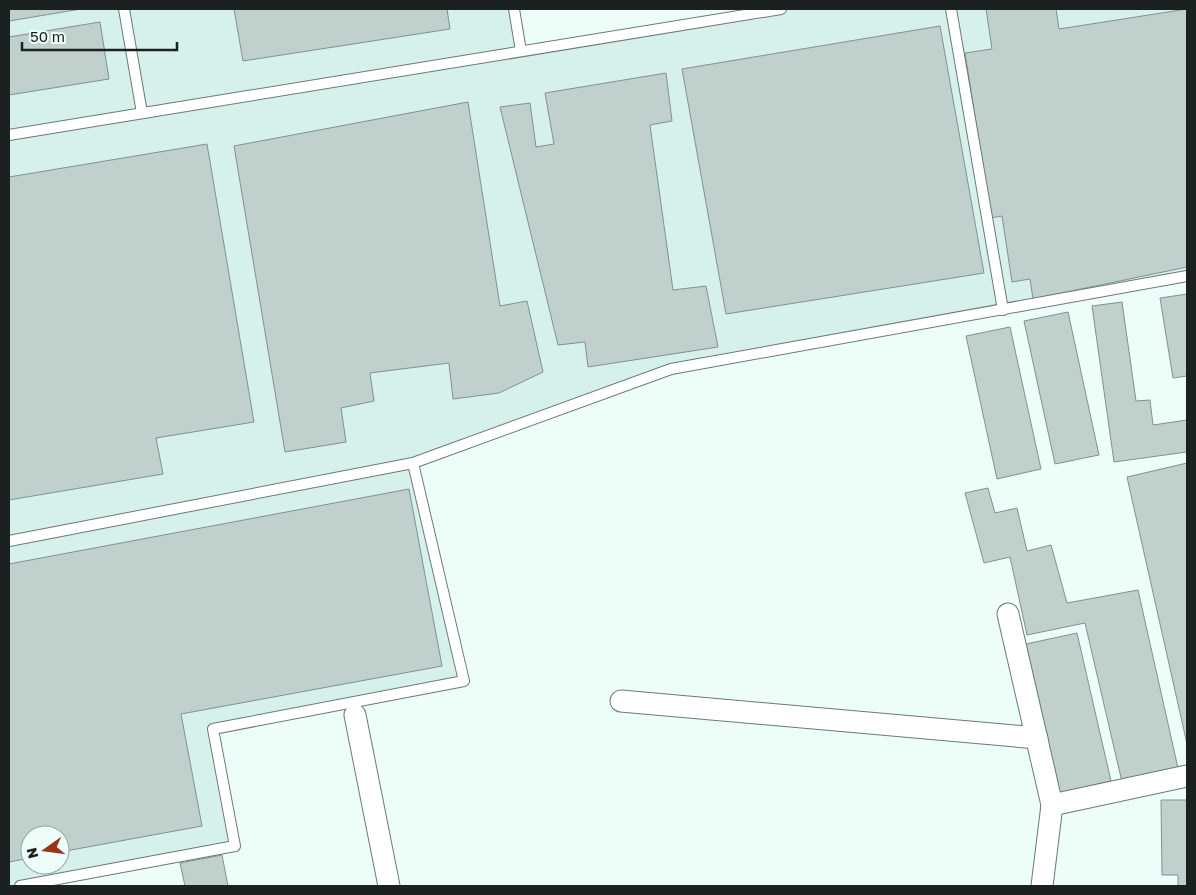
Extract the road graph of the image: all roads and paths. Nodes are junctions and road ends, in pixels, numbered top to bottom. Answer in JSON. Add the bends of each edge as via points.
{"nodes":[{"id":1,"x":124,"y":9,"type":"edge"},
{"id":2,"x":514,"y":9,"type":"edge"},
{"id":3,"x":781,"y":9,"type":"edge"},
{"id":4,"x":951,"y":9,"type":"edge"},
{"id":5,"x":522,"y":50,"type":"junction"},
{"id":6,"x":142,"y":113,"type":"junction"},
{"id":7,"x":9,"y":135,"type":"edge"},
{"id":8,"x":1187,"y":276,"type":"edge"},
{"id":9,"x":1003,"y":310,"type":"junction"},
{"id":10,"x":413,"y":463,"type":"junction"},
{"id":11,"x":9,"y":541,"type":"edge"},
{"id":12,"x":1008,"y":614,"type":"dead end"},
{"id":13,"x":622,"y":701,"type":"dead end"},
{"id":14,"x":355,"y":715,"type":"dead end"},
{"id":15,"x":1036,"y":738,"type":"junction"},
{"id":16,"x":1187,"y":776,"type":"edge"},
{"id":17,"x":1052,"y":805,"type":"junction"},
{"id":18,"x":20,"y":886,"type":"edge"},
{"id":19,"x":389,"y":886,"type":"edge"},
{"id":20,"x":1042,"y":886,"type":"edge"}],
"edges":[{"from":1,"to":6,"type":"lane"},
{"from":2,"to":5,"type":"lane"},
{"from":3,"to":5,"type":"lane"},
{"from":4,"to":9,"type":"lane"},
{"from":5,"to":6,"type":"lane"},
{"from":6,"to":7,"type":"lane"},
{"from":8,"to":9,"type":"lane"},
{"from":9,"to":10,"type":"lane","via":[[671,369]]},
{"from":10,"to":11,"type":"lane"},
{"from":10,"to":18,"type":"lane","via":[[464,681],[213,729],[235,846]]},
{"from":12,"to":15,"type":"street"},
{"from":13,"to":15,"type":"street"},
{"from":14,"to":19,"type":"street"},
{"from":15,"to":17,"type":"street"},
{"from":16,"to":17,"type":"street"},
{"from":17,"to":20,"type":"street"}]}
